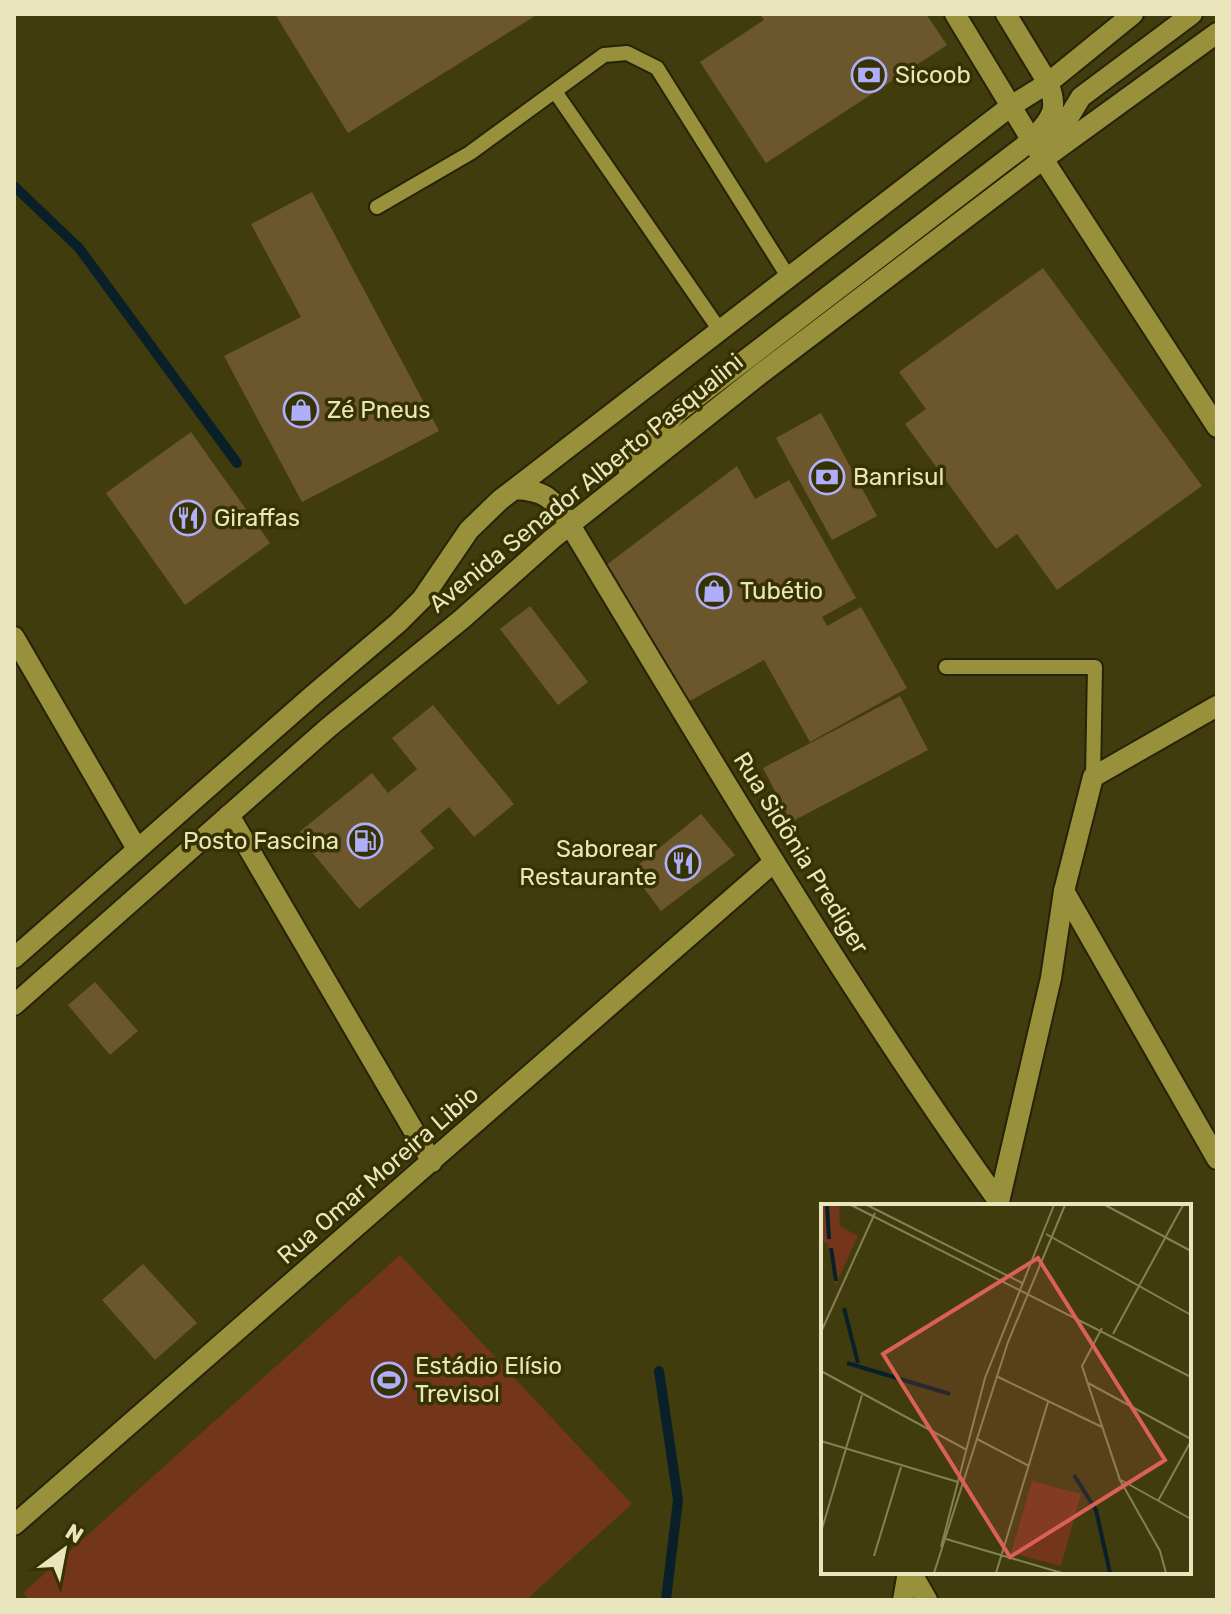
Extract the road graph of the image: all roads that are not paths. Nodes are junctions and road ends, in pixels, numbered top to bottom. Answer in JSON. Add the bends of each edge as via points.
{"nodes":[{"id":1,"x":955,"y":14,"type":"edge"},
{"id":2,"x":1006,"y":14,"type":"edge"},
{"id":3,"x":1133,"y":14,"type":"edge"},
{"id":4,"x":1192,"y":14,"type":"edge"},
{"id":5,"x":1217,"y":33,"type":"edge"},
{"id":6,"x":1048,"y":83,"type":"junction"},
{"id":7,"x":556,"y":93,"type":"junction"},
{"id":8,"x":1011,"y":106,"type":"junction"},
{"id":9,"x":1032,"y":140,"type":"junction"},
{"id":10,"x":1043,"y":159,"type":"junction"},
{"id":11,"x":377,"y":207,"type":"dead end"},
{"id":12,"x":789,"y":278,"type":"junction"},
{"id":13,"x":721,"y":332,"type":"junction"},
{"id":14,"x":1217,"y":427,"type":"edge"},
{"id":15,"x":618,"y":488,"type":"junction"},
{"id":16,"x":515,"y":489,"type":"junction"},
{"id":17,"x":570,"y":525,"type":"junction"},
{"id":18,"x":14,"y":637,"type":"edge"},
{"id":19,"x":946,"y":667,"type":"dead end"},
{"id":20,"x":1217,"y":706,"type":"edge"},
{"id":21,"x":1093,"y":777,"type":"junction"},
{"id":22,"x":229,"y":815,"type":"junction"},
{"id":23,"x":137,"y":849,"type":"junction"},
{"id":24,"x":774,"y":862,"type":"junction"},
{"id":25,"x":1064,"y":891,"type":"junction"},
{"id":26,"x":14,"y":958,"type":"edge"},
{"id":27,"x":14,"y":1005,"type":"edge"},
{"id":28,"x":1217,"y":1159,"type":"edge"},
{"id":29,"x":432,"y":1162,"type":"junction"},
{"id":30,"x":998,"y":1204,"type":"edge"},
{"id":31,"x":14,"y":1525,"type":"edge"},
{"id":32,"x":910,"y":1574,"type":"edge"},
{"id":33,"x":911,"y":1574,"type":"edge"},
{"id":34,"x":903,"y":1600,"type":"edge"},
{"id":35,"x":927,"y":1600,"type":"edge"}],
"edges":[{"from":1,"to":8,"type":"street"},
{"from":2,"to":6,"type":"street"},
{"from":3,"to":6,"type":"street","name":"Avenida Senador Alberto Pasqualini"},
{"from":4,"to":10,"type":"street","via":[[1081,97]]},
{"from":5,"to":10,"type":"street","name":"Avenida Senador Alberto Pasqualini"},
{"from":6,"to":8,"type":"street","name":"Avenida Senador Alberto Pasqualini"},
{"from":6,"to":9,"type":"street","via":[[1053,110]]},
{"from":7,"to":11,"type":"lane","via":[[470,153]]},
{"from":7,"to":12,"type":"lane","via":[[604,55],[627,53],[657,68]]},
{"from":7,"to":13,"type":"lane"},
{"from":8,"to":9,"type":"street"},
{"from":8,"to":12,"type":"street","name":"Avenida Senador Alberto Pasqualini"},
{"from":9,"to":10,"type":"street"},
{"from":9,"to":15,"type":"street","via":[[680,410],[644,447]]},
{"from":10,"to":14,"type":"street"},
{"from":10,"to":15,"type":"street","name":"Avenida Senador Alberto Pasqualini"},
{"from":12,"to":13,"type":"street","name":"Avenida Senador Alberto Pasqualini"},
{"from":13,"to":16,"type":"street","name":"Avenida Senador Alberto Pasqualini"},
{"from":15,"to":17,"type":"street","name":"Avenida Senador Alberto Pasqualini"},
{"from":16,"to":17,"type":"street","name":"Rua Sidônia Prediger","via":[[551,498]]},
{"from":16,"to":23,"type":"street","name":"Avenida Senador Alberto Pasqualini","via":[[469,530],[422,599],[398,623]]},
{"from":17,"to":22,"type":"street","name":"Avenida Senador Alberto Pasqualini"},
{"from":17,"to":24,"type":"street","name":"Rua Sidônia Prediger"},
{"from":18,"to":23,"type":"street"},
{"from":19,"to":21,"type":"lane","via":[[1095,667]]},
{"from":20,"to":21,"type":"street"},
{"from":21,"to":25,"type":"street"},
{"from":22,"to":27,"type":"street","name":"Avenida Senador Alberto Pasqualini"},
{"from":22,"to":29,"type":"street"},
{"from":23,"to":26,"type":"street","name":"Avenida Senador Alberto Pasqualini"},
{"from":24,"to":29,"type":"street","name":"Rua Omar Moreira Libio"},
{"from":24,"to":30,"type":"street","name":"Rua Sidônia Prediger"},
{"from":25,"to":28,"type":"street"},
{"from":25,"to":30,"type":"street","via":[[1051,978]]},
{"from":29,"to":31,"type":"street","name":"Rua Omar Moreira Libio"},
{"from":32,"to":34,"type":"street"},
{"from":33,"to":35,"type":"street"}]}
